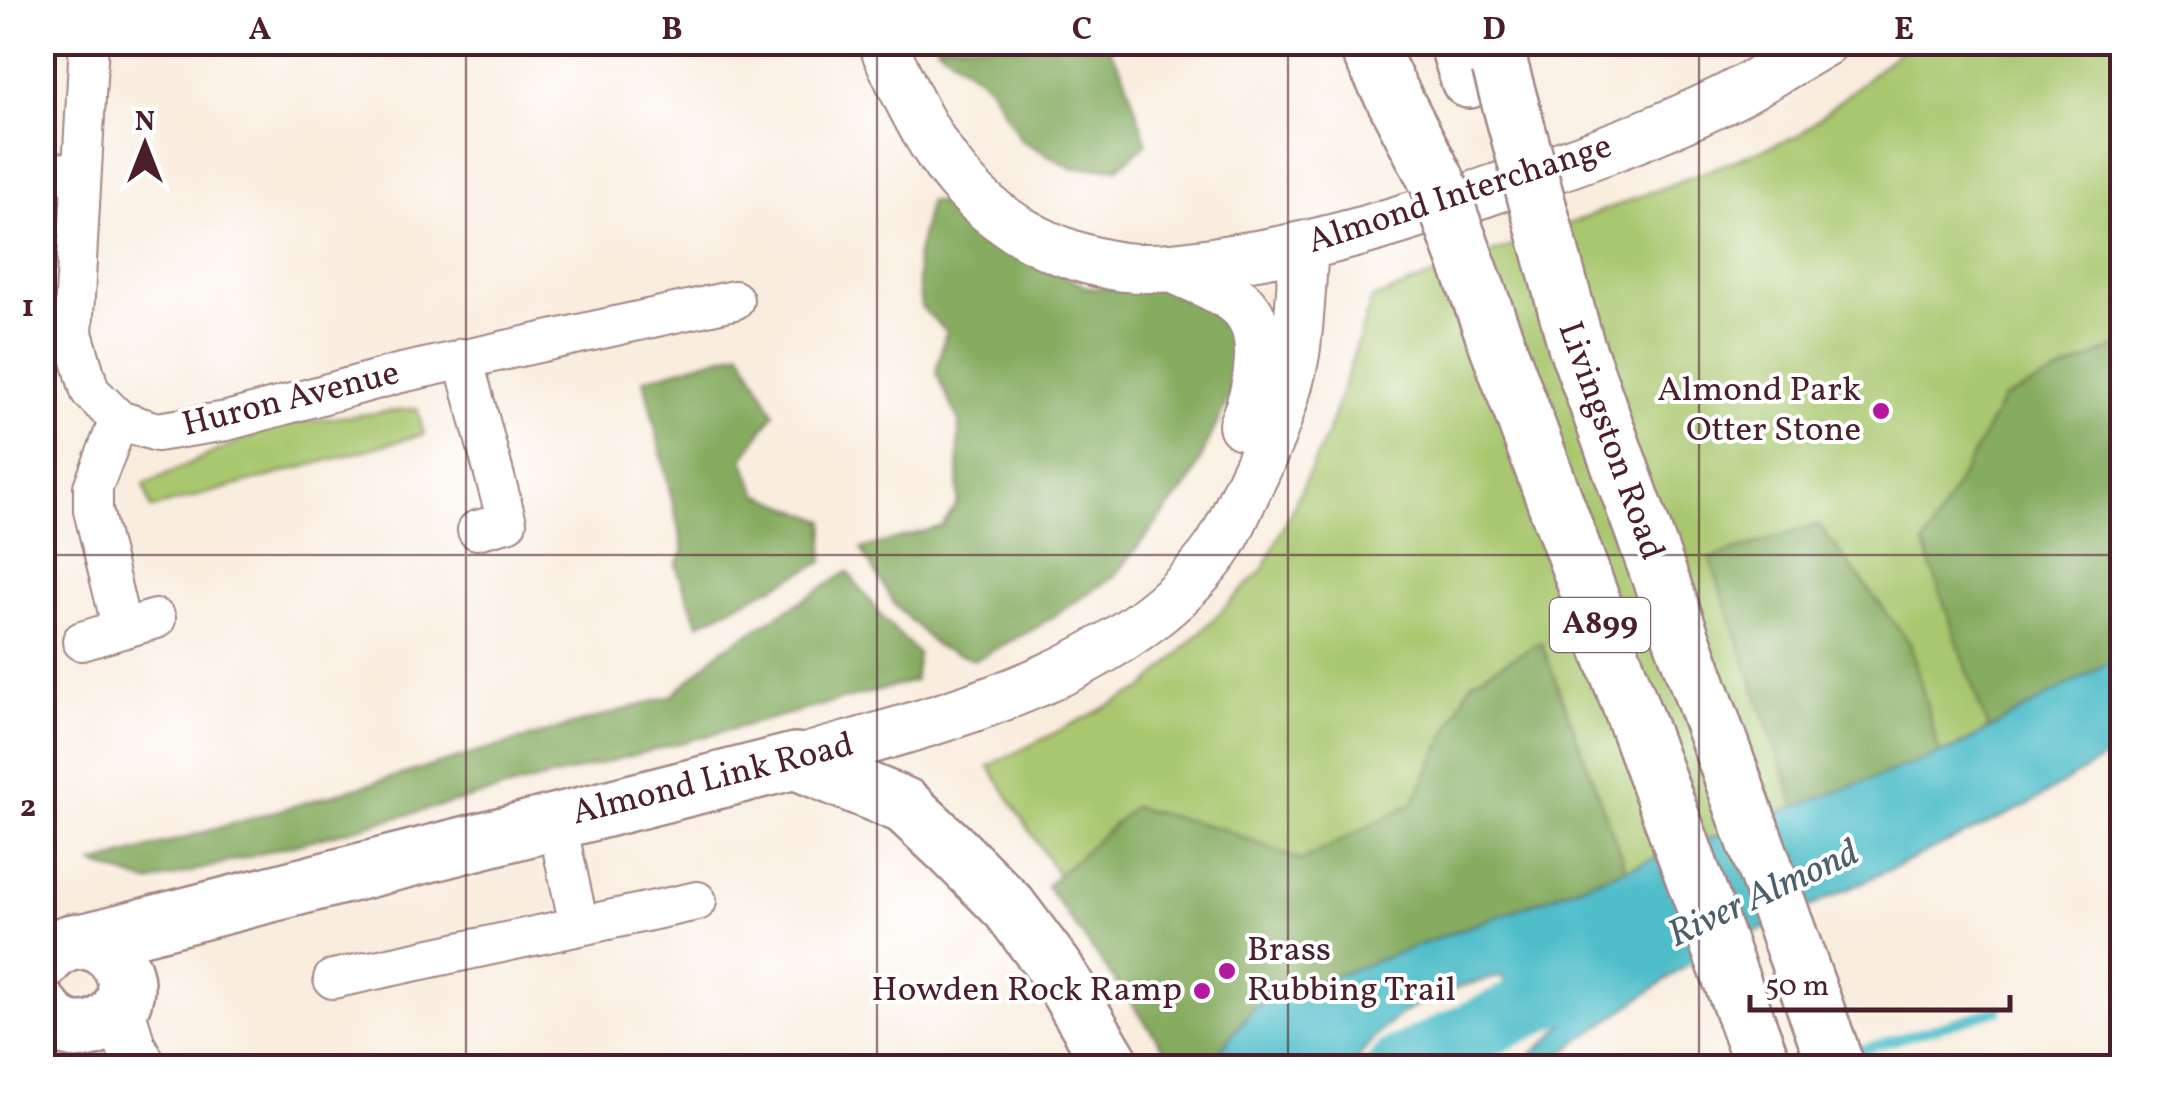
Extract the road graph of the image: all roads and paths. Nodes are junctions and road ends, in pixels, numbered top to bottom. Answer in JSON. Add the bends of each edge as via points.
{"nodes":[{"id":1,"x":89,"y":42,"type":"edge"},
{"id":2,"x":882,"y":42,"type":"edge"},
{"id":3,"x":1364,"y":42,"type":"edge"},
{"id":4,"x":1386,"y":42,"type":"edge"},
{"id":5,"x":1824,"y":42,"type":"edge"},
{"id":6,"x":1480,"y":58,"type":"edge"},
{"id":7,"x":1402,"y":100,"type":"junction"},
{"id":8,"x":42,"y":171,"type":"edge"},
{"id":9,"x":80,"y":174,"type":"junction"},
{"id":10,"x":1304,"y":248,"type":"junction"},
{"id":11,"x":1173,"y":268,"type":"junction"},
{"id":12,"x":734,"y":300,"type":"dead end"},
{"id":13,"x":463,"y":358,"type":"junction"},
{"id":14,"x":119,"y":420,"type":"junction"},
{"id":15,"x":504,"y":522,"type":"dead end"},
{"id":16,"x":1195,"y":575,"type":"junction"},
{"id":17,"x":82,"y":641,"type":"dead end"},
{"id":18,"x":795,"y":761,"type":"junction"},
{"id":19,"x":556,"y":820,"type":"junction"},
{"id":20,"x":697,"y":901,"type":"dead end"},
{"id":21,"x":579,"y":925,"type":"junction"},
{"id":22,"x":1794,"y":947,"type":"junction"},
{"id":23,"x":333,"y":979,"type":"dead end"},
{"id":24,"x":74,"y":994,"type":"edge"},
{"id":25,"x":130,"y":1068,"type":"edge"},
{"id":26,"x":143,"y":1068,"type":"edge"},
{"id":27,"x":1114,"y":1068,"type":"edge"},
{"id":28,"x":1764,"y":1068,"type":"edge"},
{"id":29,"x":1837,"y":1068,"type":"edge"},
{"id":30,"x":1846,"y":1068,"type":"edge"}],
"edges":[{"from":1,"to":9,"type":"street"},
{"from":2,"to":11,"type":"street","name":"Almond Interchange","via":[[941,160],[1022,233],[1122,267]]},
{"from":3,"to":7,"type":"main road"},
{"from":4,"to":7,"type":"main road","name":"Livingston Road","number":"A899"},
{"from":5,"to":10,"type":"street","name":"Almond Interchange","via":[[1724,99],[1581,160]]},
{"from":6,"to":22,"type":"main road","name":"Livingston Road","number":"A899","bridge":true,"via":[[1576,345]]},
{"from":7,"to":28,"type":"main road","name":"Livingston Road","number":"A899","bridge":true},
{"from":8,"to":9,"type":"street"},
{"from":9,"to":14,"type":"street","via":[[73,333],[90,392]]},
{"from":10,"to":11,"type":"street","name":"Almond Interchange"},
{"from":10,"to":16,"type":"street","name":"Almond Link Road","via":[[1294,356],[1266,451],[1217,549]]},
{"from":11,"to":16,"type":"street","via":[[1240,302],[1258,334],[1257,392],[1206,510]]},
{"from":12,"to":13,"type":"street","name":"Huron Avenue","via":[[686,329]]},
{"from":13,"to":14,"type":"street","name":"Huron Avenue","via":[[227,421],[157,432]]},
{"from":13,"to":15,"type":"street"},
{"from":14,"to":17,"type":"street","via":[[92,487],[93,510],[139,624]]},
{"from":16,"to":18,"type":"street","name":"Almond Link Road","via":[[1116,642],[1053,676],[931,722]]},
{"from":18,"to":19,"type":"main road","name":"Almond Link Road"},
{"from":18,"to":27,"type":"main road","via":[[905,806],[952,850],[1008,906],[1055,968]]},
{"from":19,"to":21,"type":"street"},
{"from":19,"to":24,"type":"main road","name":"Almond Link Road","via":[[198,913]]},
{"from":20,"to":21,"type":"street"},
{"from":21,"to":23,"type":"street"},
{"from":22,"to":29,"type":"main road","name":"Livingston Road","number":"A899"},
{"from":22,"to":30,"type":"main road"},
{"from":24,"to":25,"type":"street"},
{"from":24,"to":26,"type":"street","via":[[132,1047]]}]}
